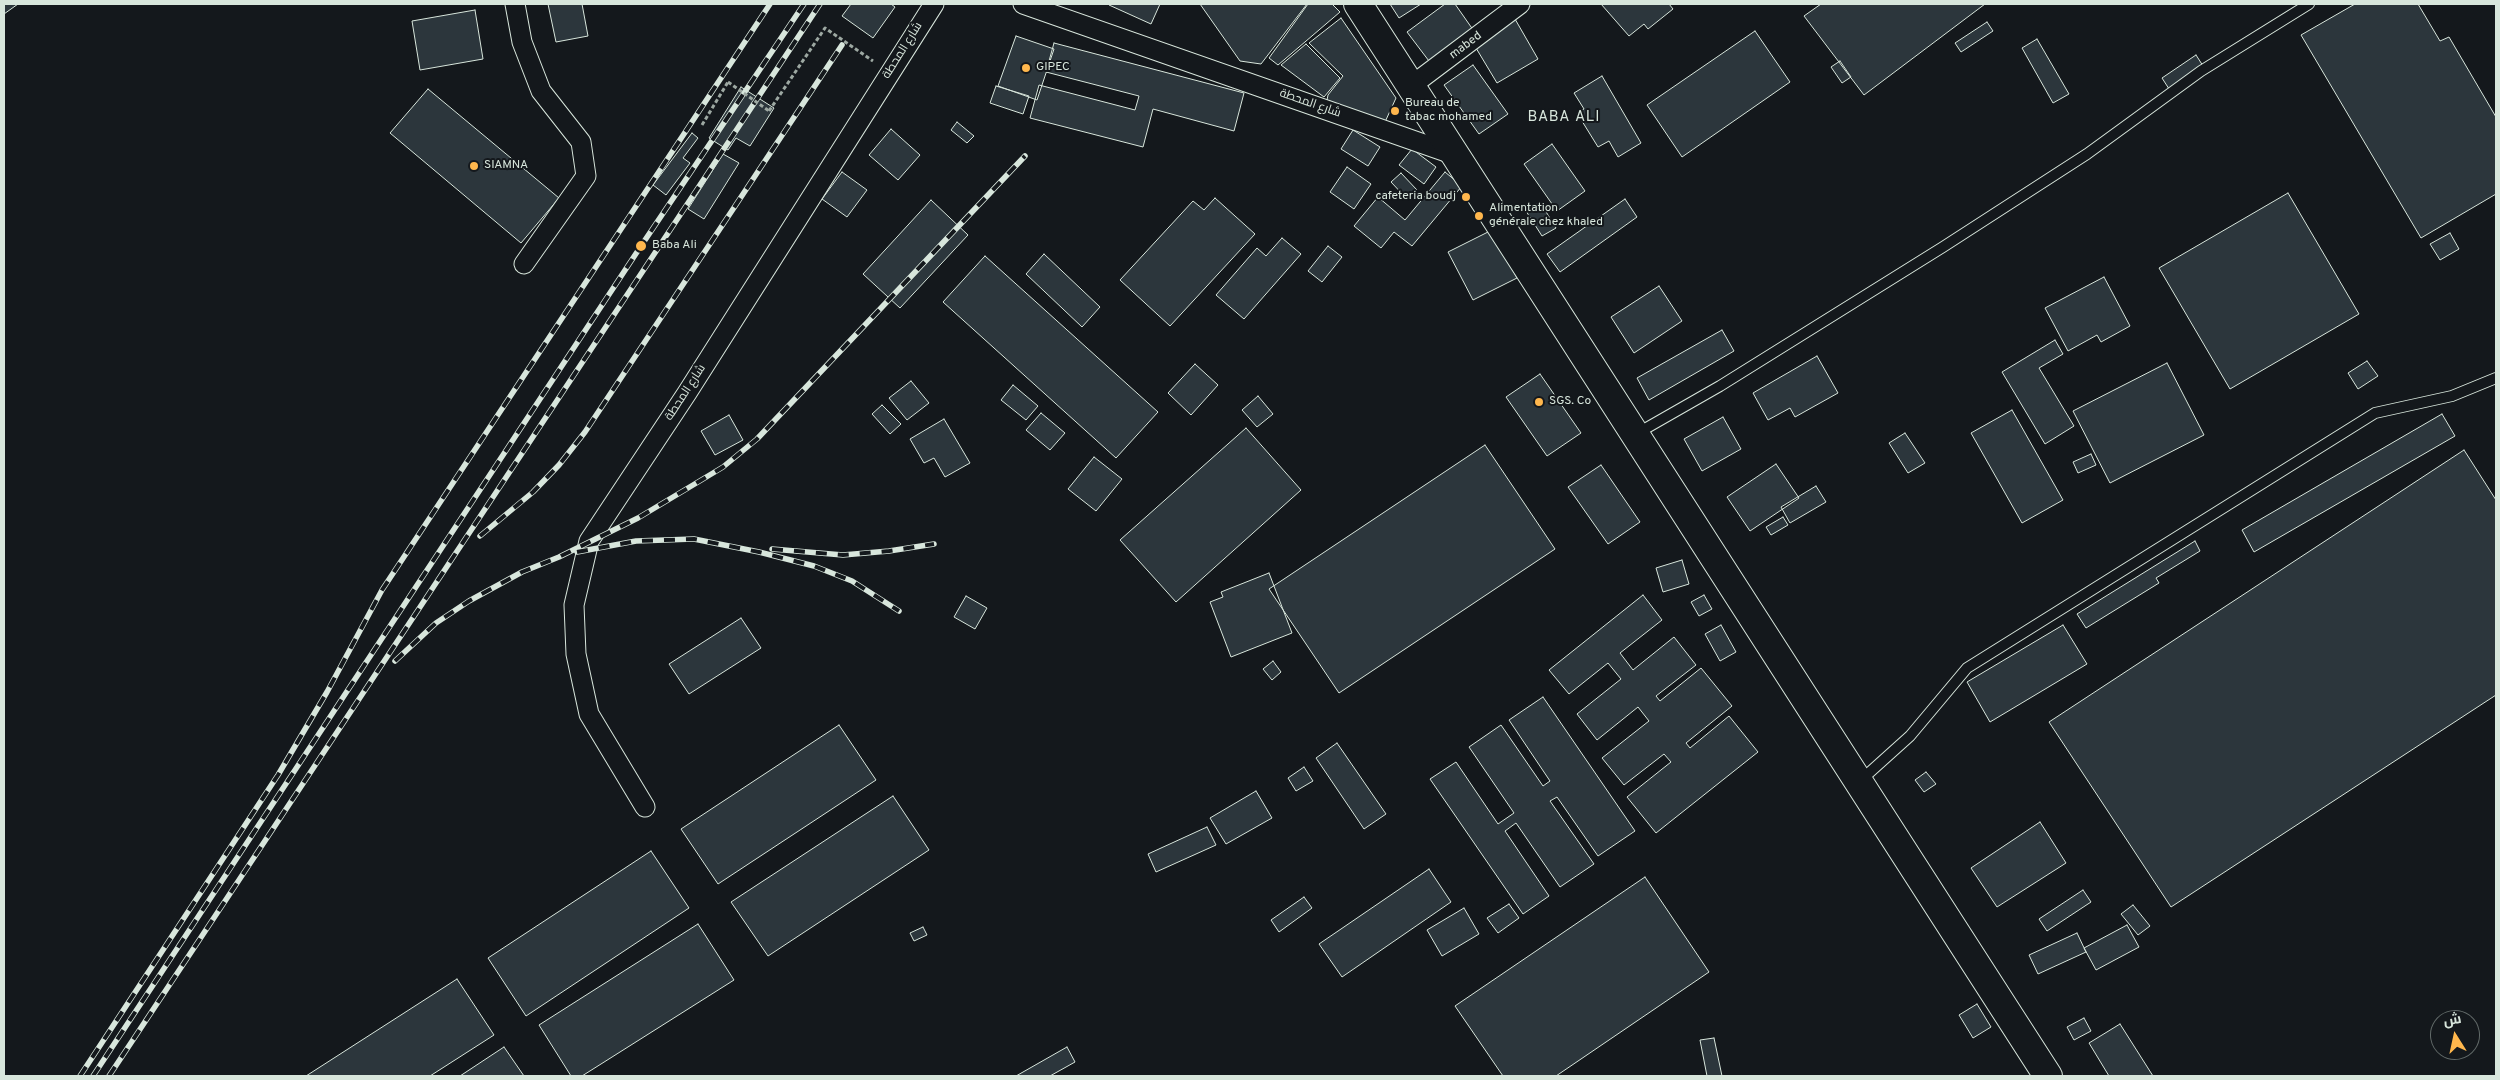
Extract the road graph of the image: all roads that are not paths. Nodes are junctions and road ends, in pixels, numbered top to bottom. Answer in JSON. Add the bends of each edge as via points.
{"nodes":[{"id":1,"x":515,"y":4,"type":"edge"},
{"id":2,"x":934,"y":4,"type":"edge"},
{"id":3,"x":1024,"y":4,"type":"edge"},
{"id":4,"x":1358,"y":4,"type":"edge"},
{"id":5,"x":1520,"y":4,"type":"edge"},
{"id":6,"x":2309,"y":4,"type":"edge"},
{"id":7,"x":1411,"y":86,"type":"junction"},
{"id":8,"x":1455,"y":155,"type":"junction"},
{"id":9,"x":524,"y":264,"type":"dead end"},
{"id":10,"x":2496,"y":378,"type":"edge"},
{"id":11,"x":1634,"y":435,"type":"junction"},
{"id":12,"x":1859,"y":782,"type":"junction"},
{"id":13,"x":645,"y":807,"type":"dead end"},
{"id":14,"x":2048,"y":1076,"type":"edge"}],
"edges":[{"from":1,"to":9,"type":"street","via":[[522,42],[541,91],[580,142],[586,176]]},
{"from":2,"to":13,"type":"street","name":"شارع المحطة","via":[[589,541],[574,605],[576,654],[589,714]]},
{"from":3,"to":8,"type":"street","name":"شارع المحطة"},
{"from":4,"to":7,"type":"main road"},
{"from":5,"to":7,"type":"street","name":"mabed"},
{"from":6,"to":11,"type":"lane","via":[[2200,70],[2087,154],[1943,247],[1720,386]]},
{"from":7,"to":8,"type":"main road"},
{"from":8,"to":11,"type":"main road"},
{"from":10,"to":12,"type":"lane","via":[[2452,396],[2375,413],[1967,668],[1910,736]]},
{"from":11,"to":12,"type":"main road"},
{"from":12,"to":14,"type":"main road"}]}
